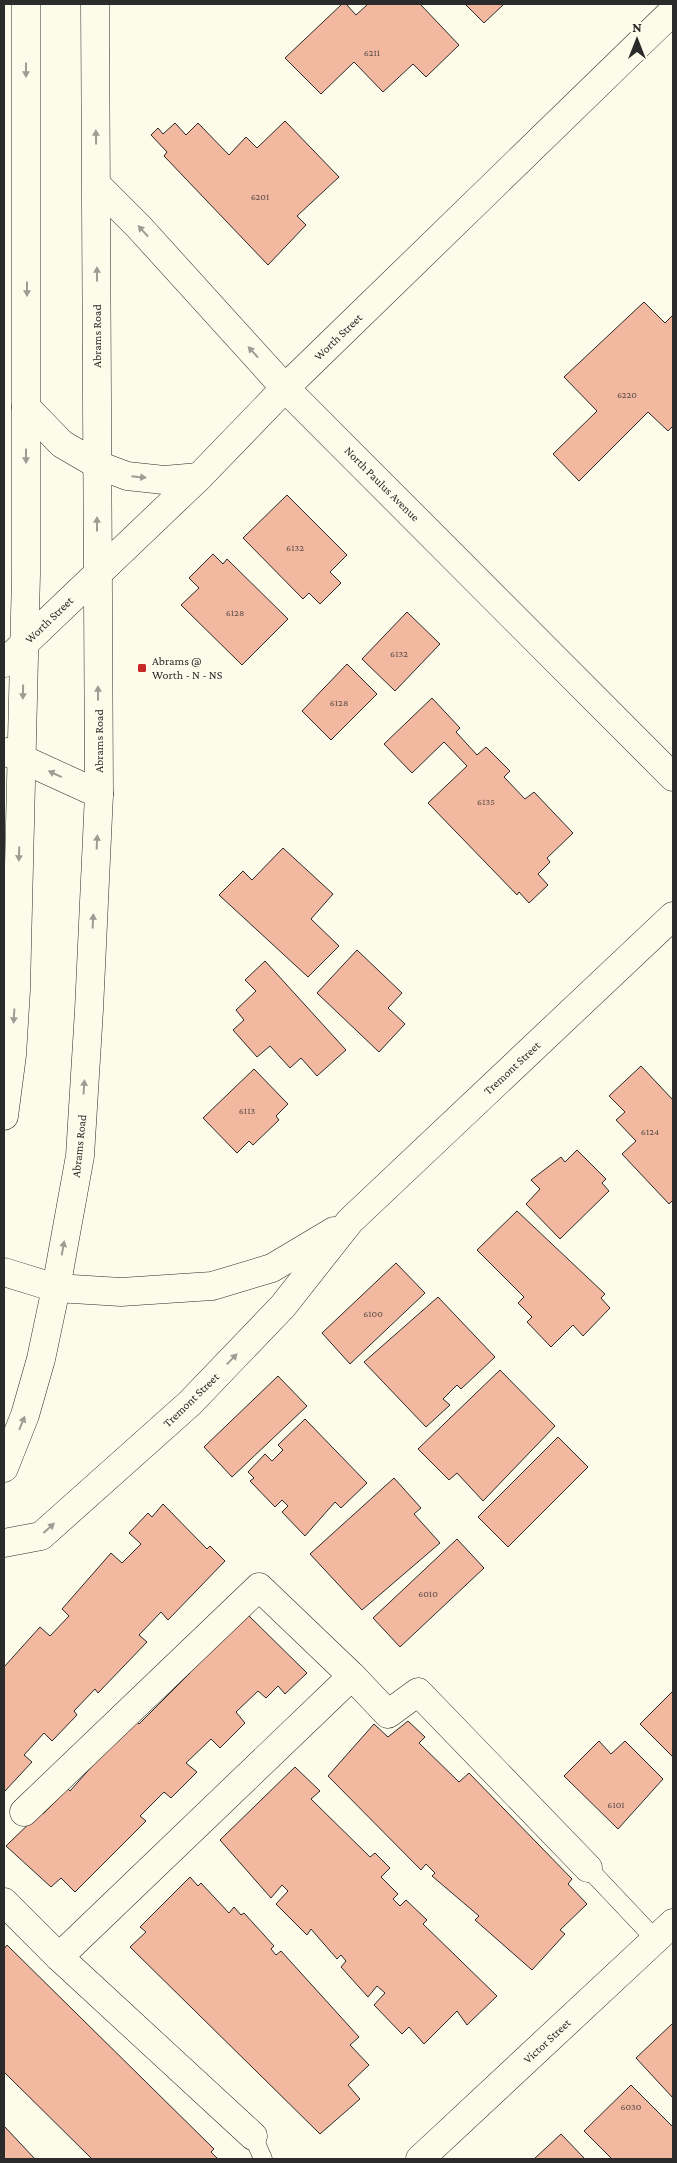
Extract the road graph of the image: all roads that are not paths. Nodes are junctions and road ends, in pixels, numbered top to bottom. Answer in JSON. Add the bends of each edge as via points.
{"nodes":[{"id":1,"x":4,"y":4,"type":"edge"},
{"id":2,"x":26,"y":4,"type":"edge"},
{"id":3,"x":95,"y":4,"type":"edge"},
{"id":4,"x":673,"y":10,"type":"edge"},
{"id":5,"x":25,"y":37,"type":"junction"},
{"id":6,"x":97,"y":186,"type":"junction"},
{"id":7,"x":285,"y":388,"type":"junction"},
{"id":8,"x":26,"y":407,"type":"junction"},
{"id":9,"x":98,"y":464,"type":"junction"},
{"id":10,"x":199,"y":477,"type":"junction"},
{"id":11,"x":97,"y":573,"type":"junction"},
{"id":12,"x":24,"y":643,"type":"junction"},
{"id":13,"x":4,"y":663,"type":"edge"},
{"id":14,"x":13,"y":754,"type":"edge"},
{"id":15,"x":673,"y":777,"type":"edge"},
{"id":16,"x":99,"y":794,"type":"junction"},
{"id":17,"x":673,"y":916,"type":"edge"},
{"id":18,"x":4,"y":1116,"type":"edge"},
{"id":19,"x":350,"y":1221,"type":"junction"},
{"id":20,"x":4,"y":1272,"type":"edge"},
{"id":21,"x":56,"y":1288,"type":"junction"},
{"id":22,"x":4,"y":1468,"type":"edge"},
{"id":23,"x":4,"y":1543,"type":"edge"},
{"id":24,"x":352,"y":1676,"type":"junction"},
{"id":25,"x":24,"y":1812,"type":"dead end"},
{"id":26,"x":588,"y":1868,"type":"joint"},
{"id":27,"x":5,"y":1904,"type":"edge"},
{"id":28,"x":664,"y":1931,"type":"edge"},
{"id":29,"x":59,"y":1957,"type":"junction"},
{"id":30,"x":258,"y":2148,"type":"edge"},
{"id":31,"x":420,"y":2159,"type":"edge"}],
"edges":[{"from":1,"to":5,"type":"street"},
{"from":2,"to":5,"type":"street"},
{"from":6,"to":3,"type":"street","name":"Abrams Road","one_way":true},
{"from":4,"to":7,"type":"street","name":"Worth Street"},
{"from":5,"to":8,"type":"street","one_way":true},
{"from":7,"to":6,"type":"street","name":"North Paulus Avenue","one_way":true,"via":[[139,226]]},
{"from":9,"to":6,"type":"street","name":"Abrams Road","one_way":true},
{"from":7,"to":10,"type":"street","name":"Worth Street"},
{"from":7,"to":15,"type":"street","name":"North Paulus Avenue"},
{"from":8,"to":9,"type":"street","via":[[62,444]]},
{"from":8,"to":12,"type":"street","one_way":true},
{"from":9,"to":10,"type":"street","one_way":true,"via":[[127,476],[164,480]]},
{"from":11,"to":9,"type":"street","name":"Abrams Road","one_way":true},
{"from":10,"to":11,"type":"street","name":"Worth Street"},
{"from":11,"to":12,"type":"street","name":"Worth Street"},
{"from":16,"to":11,"type":"street","name":"Abrams Road","one_way":true},
{"from":12,"to":13,"type":"street","name":"Worth Street"},
{"from":12,"to":14,"type":"street","one_way":true},
{"from":16,"to":14,"type":"street","one_way":true},
{"from":14,"to":18,"type":"street","one_way":true,"via":[[13,1046]]},
{"from":21,"to":16,"type":"street","name":"Abrams Road","one_way":true,"via":[[80,1156]]},
{"from":17,"to":19,"type":"street","name":"Tremont Street"},
{"from":19,"to":21,"type":"street","name":"Tremont Street","via":[[272,1268],[212,1286],[121,1292]]},
{"from":23,"to":19,"type":"street","name":"Tremont Street","one_way":true,"via":[[40,1536],[190,1403],[283,1306]]},
{"from":20,"to":21,"type":"street","name":"Tremont Street"},
{"from":22,"to":21,"type":"street","name":"Abrams Road","one_way":true,"via":[[25,1415]]},
{"from":24,"to":25,"type":"street","via":[[259,1587]]},
{"from":24,"to":26,"type":"street","via":[[388,1714],[418,1692]]},
{"from":24,"to":29,"type":"street"},
{"from":26,"to":28,"type":"lane"},
{"from":27,"to":29,"type":"street"},
{"from":28,"to":31,"type":"street","name":"Victor Street"},
{"from":29,"to":30,"type":"street"}]}
